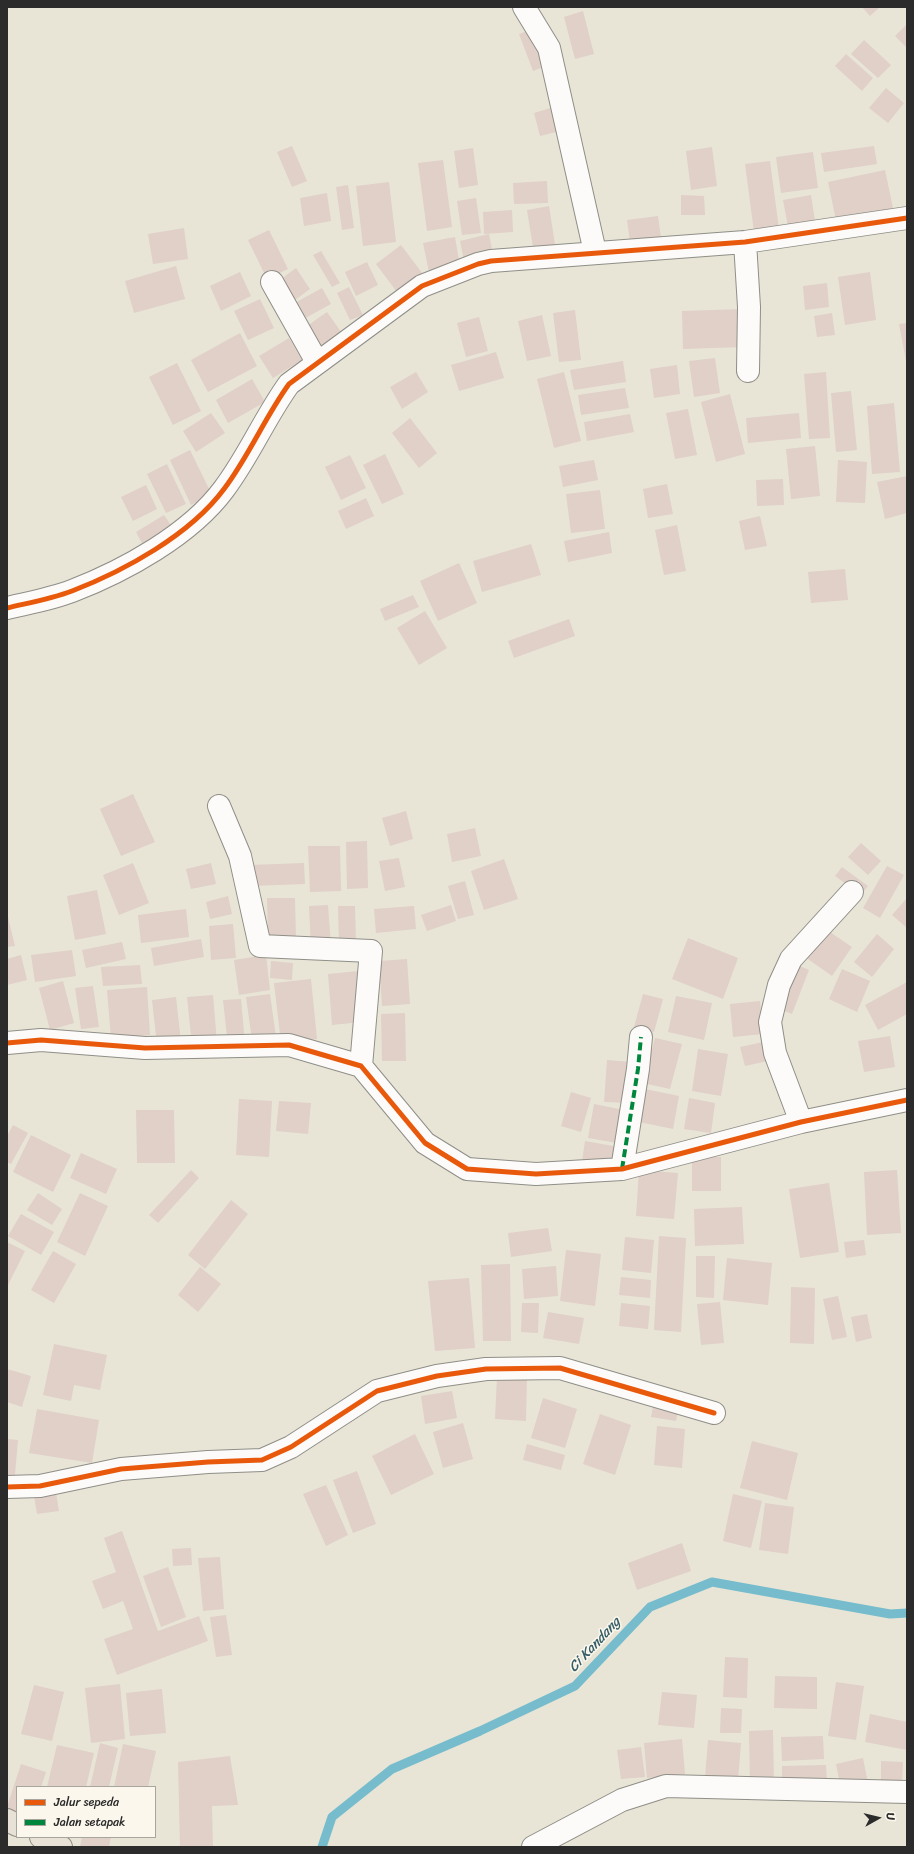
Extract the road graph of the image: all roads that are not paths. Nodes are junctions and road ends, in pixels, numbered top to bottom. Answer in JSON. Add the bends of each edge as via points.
{"nodes":[{"id":1,"x":524,"y":7,"type":"edge"},
{"id":2,"x":907,"y":218,"type":"edge"},
{"id":3,"x":745,"y":242,"type":"junction"},
{"id":4,"x":595,"y":252,"type":"junction"},
{"id":5,"x":272,"y":282,"type":"dead end"},
{"id":6,"x":317,"y":362,"type":"junction"},
{"id":7,"x":748,"y":371,"type":"dead end"},
{"id":8,"x":7,"y":608,"type":"edge"},
{"id":9,"x":219,"y":806,"type":"dead end"},
{"id":10,"x":852,"y":892,"type":"dead end"},
{"id":11,"x":640,"y":1037,"type":"dead end"},
{"id":12,"x":7,"y":1043,"type":"edge"},
{"id":13,"x":361,"y":1066,"type":"junction"},
{"id":14,"x":907,"y":1100,"type":"edge"},
{"id":15,"x":800,"y":1122,"type":"junction"},
{"id":16,"x":622,"y":1169,"type":"junction"},
{"id":17,"x":714,"y":1413,"type":"dead end"},
{"id":18,"x":7,"y":1487,"type":"edge"},
{"id":19,"x":907,"y":1792,"type":"edge"},
{"id":20,"x":7,"y":1820,"type":"edge"},
{"id":21,"x":16,"y":1824,"type":"edge"},
{"id":22,"x":43,"y":1838,"type":"edge"},
{"id":23,"x":61,"y":1847,"type":"edge"},
{"id":24,"x":533,"y":1847,"type":"edge"}],
"edges":[{"from":1,"to":4,"type":"street","via":[[549,48]]},
{"from":2,"to":3,"type":"street"},
{"from":3,"to":4,"type":"street"},
{"from":3,"to":7,"type":"street","via":[[749,307]]},
{"from":4,"to":6,"type":"street","via":[[492,261],[422,286]]},
{"from":5,"to":6,"type":"street"},
{"from":6,"to":8,"type":"street","via":[[289,384],[274,404],[223,490],[186,529],[139,558],[70,592]]},
{"from":9,"to":13,"type":"street","via":[[240,856],[260,946],[371,950]]},
{"from":10,"to":15,"type":"street","via":[[791,959],[779,985],[770,1022],[775,1053]]},
{"from":11,"to":16,"type":"street","via":[[638,1070]]},
{"from":12,"to":13,"type":"street","via":[[41,1040],[145,1048],[289,1045]]},
{"from":13,"to":16,"type":"street","via":[[425,1143],[467,1169],[536,1174]]},
{"from":14,"to":15,"type":"street"},
{"from":15,"to":16,"type":"street"},
{"from":17,"to":18,"type":"street","via":[[560,1368],[486,1369],[437,1376],[377,1391],[291,1447],[262,1460],[121,1469],[40,1486]]},
{"from":19,"to":24,"type":"street","via":[[666,1786],[622,1800]]},
{"from":20,"to":21,"type":"main road"},
{"from":22,"to":23,"type":"main road"}]}
